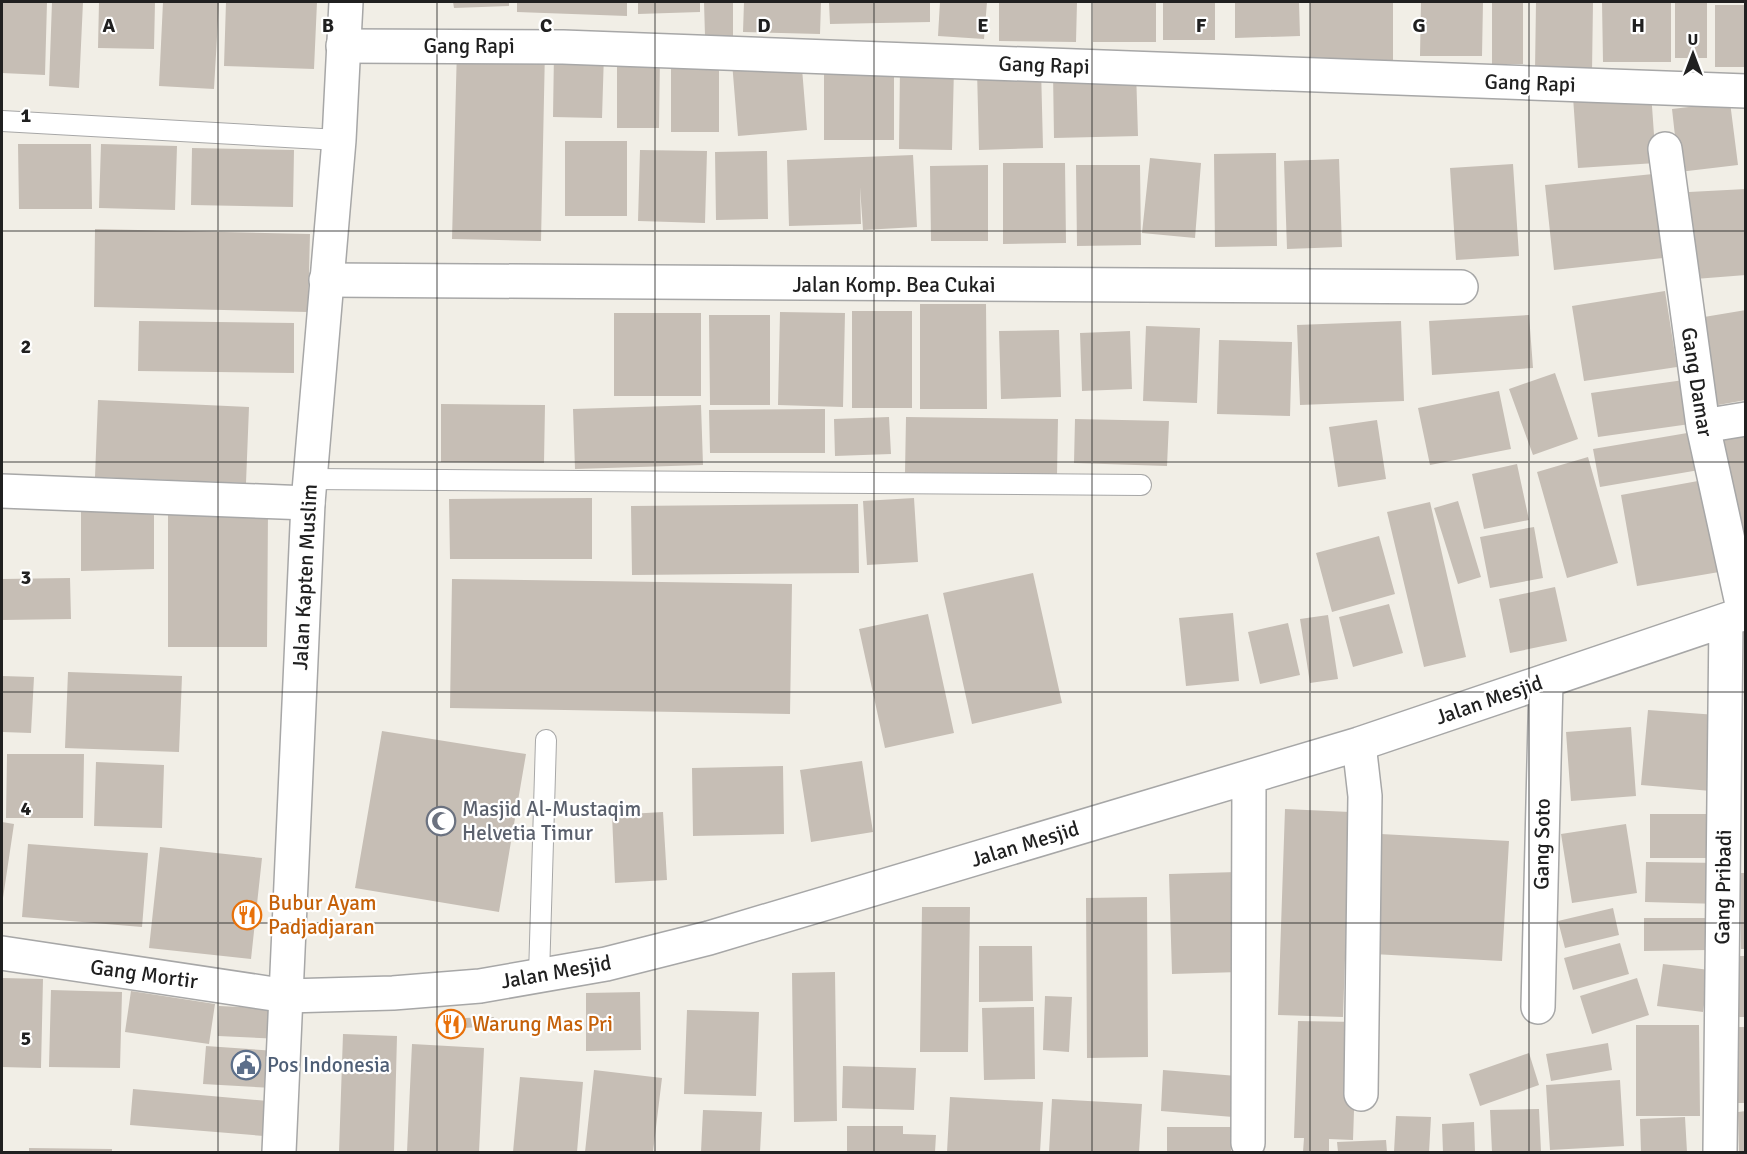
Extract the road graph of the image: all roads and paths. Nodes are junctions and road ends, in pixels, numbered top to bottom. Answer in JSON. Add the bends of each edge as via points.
{"nodes":[{"id":1,"x":346,"y":2,"type":"edge"},
{"id":2,"x":343,"y":46,"type":"junction"},
{"id":3,"x":1746,"y":91,"type":"edge"},
{"id":4,"x":2,"y":121,"type":"edge"},
{"id":5,"x":339,"y":140,"type":"junction"},
{"id":6,"x":1665,"y":149,"type":"dead end"},
{"id":7,"x":326,"y":280,"type":"junction"},
{"id":8,"x":1461,"y":287,"type":"dead end"},
{"id":9,"x":1746,"y":419,"type":"edge"},
{"id":10,"x":1703,"y":426,"type":"junction"},
{"id":11,"x":1141,"y":485,"type":"dead end"},
{"id":12,"x":2,"y":491,"type":"edge"},
{"id":13,"x":309,"y":491,"type":"junction"},
{"id":14,"x":1738,"y":616,"type":"edge"},
{"id":15,"x":1546,"y":681,"type":"junction"},
{"id":16,"x":546,"y":740,"type":"dead end"},
{"id":17,"x":1359,"y":744,"type":"junction"},
{"id":18,"x":1249,"y":777,"type":"junction"},
{"id":19,"x":2,"y":953,"type":"edge"},
{"id":20,"x":539,"y":976,"type":"junction"},
{"id":21,"x":287,"y":996,"type":"junction"},
{"id":22,"x":1538,"y":1007,"type":"dead end"},
{"id":23,"x":1361,"y":1094,"type":"dead end"},
{"id":24,"x":1248,"y":1143,"type":"dead end"},
{"id":25,"x":279,"y":1152,"type":"edge"},
{"id":26,"x":1720,"y":1152,"type":"edge"}],
"edges":[{"from":1,"to":2,"type":"street","name":"Jalan Kapten Muslim"},
{"from":2,"to":3,"type":"street","name":"Gang Rapi","via":[[563,47]]},
{"from":2,"to":5,"type":"street","name":"Jalan Kapten Muslim"},
{"from":4,"to":5,"type":"lane"},
{"from":5,"to":7,"type":"street","name":"Jalan Kapten Muslim"},
{"from":6,"to":10,"type":"street","name":"Gang Damar"},
{"from":7,"to":8,"type":"street","name":"Jalan Komp. Bea Cukai"},
{"from":7,"to":13,"type":"street","name":"Jalan Kapten Muslim"},
{"from":9,"to":10,"type":"street"},
{"from":10,"to":14,"type":"street","name":"Gang Damar"},
{"from":11,"to":13,"type":"lane"},
{"from":12,"to":13,"type":"street"},
{"from":13,"to":21,"type":"street","name":"Jalan Kapten Muslim"},
{"from":14,"to":15,"type":"street","name":"Jalan Mesjid"},
{"from":14,"to":26,"type":"street","name":"Gang Pribadi"},
{"from":15,"to":17,"type":"street","name":"Jalan Mesjid"},
{"from":15,"to":22,"type":"street","name":"Gang Soto"},
{"from":16,"to":20,"type":"lane"},
{"from":17,"to":18,"type":"street","name":"Jalan Mesjid"},
{"from":17,"to":23,"type":"street","via":[[1365,796]]},
{"from":18,"to":20,"type":"street","name":"Jalan Mesjid","via":[[709,938]]},
{"from":18,"to":24,"type":"street"},
{"from":19,"to":21,"type":"street","name":"Gang Mortir"},
{"from":20,"to":21,"type":"street","name":"Jalan Mesjid","via":[[480,986],[393,993]]},
{"from":21,"to":25,"type":"street","name":"Jalan Kapten Muslim"}]}
